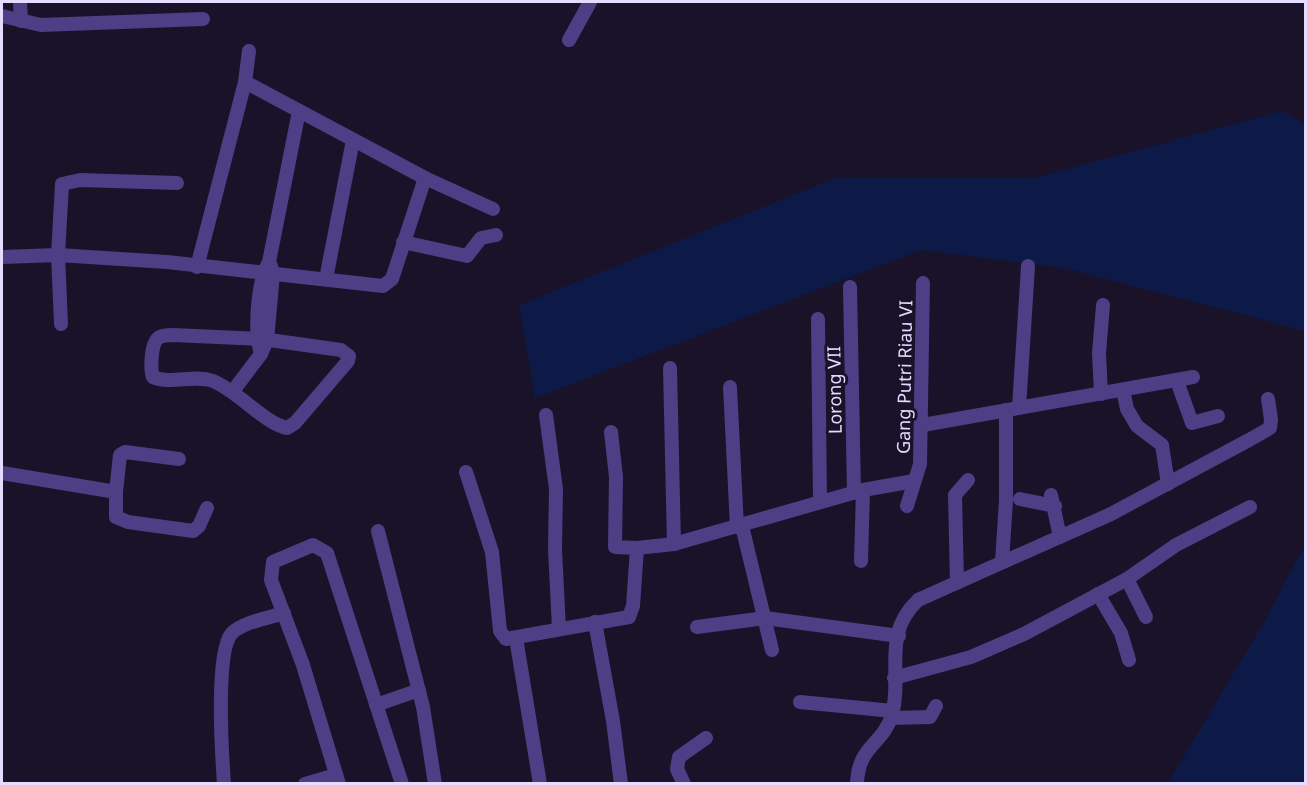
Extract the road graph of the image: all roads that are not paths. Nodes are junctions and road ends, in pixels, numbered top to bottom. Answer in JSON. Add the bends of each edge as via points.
{"nodes":[{"id":1,"x":20,"y":2,"type":"edge"},
{"id":2,"x":590,"y":2,"type":"edge"},
{"id":3,"x":2,"y":16,"type":"edge"},
{"id":4,"x":203,"y":19,"type":"dead end"},
{"id":5,"x":21,"y":21,"type":"junction"},
{"id":6,"x":569,"y":40,"type":"dead end"},
{"id":7,"x":249,"y":51,"type":"dead end"},
{"id":8,"x":244,"y":82,"type":"junction"},
{"id":9,"x":298,"y":111,"type":"junction"},
{"id":10,"x":353,"y":140,"type":"junction"},
{"id":11,"x":425,"y":178,"type":"junction"},
{"id":12,"x":177,"y":183,"type":"dead end"},
{"id":13,"x":493,"y":209,"type":"dead end"},
{"id":14,"x":496,"y":235,"type":"dead end"},
{"id":15,"x":403,"y":242,"type":"junction"},
{"id":16,"x":58,"y":255,"type":"junction"},
{"id":17,"x":2,"y":257,"type":"edge"},
{"id":18,"x":1028,"y":266,"type":"dead end"},
{"id":19,"x":197,"y":267,"type":"junction"},
{"id":20,"x":268,"y":269,"type":"junction"},
{"id":21,"x":326,"y":279,"type":"junction"},
{"id":22,"x":923,"y":283,"type":"dead end"},
{"id":23,"x":850,"y":287,"type":"dead end"},
{"id":24,"x":1103,"y":305,"type":"dead end"},
{"id":25,"x":818,"y":319,"type":"dead end"},
{"id":26,"x":61,"y":324,"type":"dead end"},
{"id":27,"x":261,"y":340,"type":"junction"},
{"id":28,"x":670,"y":368,"type":"dead end"},
{"id":29,"x":1192,"y":377,"type":"dead end"},
{"id":30,"x":1177,"y":381,"type":"junction"},
{"id":31,"x":730,"y":387,"type":"dead end"},
{"id":32,"x":1123,"y":390,"type":"junction"},
{"id":33,"x":233,"y":391,"type":"junction"},
{"id":34,"x":1101,"y":394,"type":"junction"},
{"id":35,"x":1268,"y":399,"type":"dead end"},
{"id":36,"x":1013,"y":409,"type":"junction"},
{"id":37,"x":546,"y":415,"type":"dead end"},
{"id":38,"x":1218,"y":416,"type":"dead end"},
{"id":39,"x":923,"y":425,"type":"junction"},
{"id":40,"x":611,"y":432,"type":"dead end"},
{"id":41,"x":179,"y":459,"type":"dead end"},
{"id":42,"x":466,"y":472,"type":"dead end"},
{"id":43,"x":2,"y":473,"type":"edge"},
{"id":44,"x":968,"y":480,"type":"dead end"},
{"id":45,"x":914,"y":481,"type":"junction"},
{"id":46,"x":1168,"y":484,"type":"junction"},
{"id":47,"x":116,"y":492,"type":"junction"},
{"id":48,"x":858,"y":492,"type":"junction"},
{"id":49,"x":1020,"y":500,"type":"dead end"},
{"id":50,"x":820,"y":502,"type":"junction"},
{"id":51,"x":907,"y":506,"type":"dead end"},
{"id":52,"x":1250,"y":507,"type":"dead end"},
{"id":53,"x":207,"y":508,"type":"dead end"},
{"id":54,"x":739,"y":526,"type":"junction"},
{"id":55,"x":378,"y":531,"type":"dead end"},
{"id":56,"x":1060,"y":537,"type":"junction"},
{"id":57,"x":674,"y":544,"type":"junction"},
{"id":58,"x":637,"y":548,"type":"junction"},
{"id":59,"x":861,"y":561,"type":"dead end"},
{"id":60,"x":1002,"y":562,"type":"junction"},
{"id":61,"x":1126,"y":579,"type":"junction"},
{"id":62,"x":957,"y":583,"type":"junction"},
{"id":63,"x":1098,"y":594,"type":"junction"},
{"id":64,"x":284,"y":613,"type":"junction"},
{"id":65,"x":1146,"y":616,"type":"dead end"},
{"id":66,"x":765,"y":618,"type":"junction"},
{"id":67,"x":595,"y":622,"type":"junction"},
{"id":68,"x":697,"y":627,"type":"dead end"},
{"id":69,"x":559,"y":630,"type":"junction"},
{"id":70,"x":899,"y":636,"type":"junction"},
{"id":71,"x":516,"y":638,"type":"junction"},
{"id":72,"x":772,"y":650,"type":"dead end"},
{"id":73,"x":1129,"y":660,"type":"dead end"},
{"id":74,"x":894,"y":678,"type":"junction"},
{"id":75,"x":419,"y":690,"type":"junction"},
{"id":76,"x":800,"y":702,"type":"dead end"},
{"id":77,"x":376,"y":705,"type":"junction"},
{"id":78,"x":936,"y":706,"type":"dead end"},
{"id":79,"x":892,"y":714,"type":"junction"},
{"id":80,"x":706,"y":738,"type":"dead end"},
{"id":81,"x":338,"y":779,"type":"edge"},
{"id":82,"x":224,"y":783,"type":"edge"},
{"id":83,"x":305,"y":783,"type":"edge"},
{"id":84,"x":402,"y":783,"type":"edge"},
{"id":85,"x":435,"y":783,"type":"edge"},
{"id":86,"x":540,"y":783,"type":"edge"},
{"id":87,"x":621,"y":783,"type":"edge"},
{"id":88,"x":684,"y":783,"type":"edge"},
{"id":89,"x":857,"y":783,"type":"edge"}],
"edges":[{"from":1,"to":5,"type":"street"},
{"from":2,"to":6,"type":"street"},
{"from":3,"to":5,"type":"street"},
{"from":4,"to":5,"type":"street","via":[[41,25]]},
{"from":7,"to":8,"type":"street"},
{"from":8,"to":9,"type":"street"},
{"from":8,"to":19,"type":"street"},
{"from":9,"to":10,"type":"street"},
{"from":9,"to":20,"type":"street"},
{"from":10,"to":11,"type":"street"},
{"from":10,"to":21,"type":"street"},
{"from":11,"to":13,"type":"street"},
{"from":11,"to":15,"type":"street"},
{"from":12,"to":16,"type":"street","via":[[62,184]]},
{"from":14,"to":15,"type":"street","via":[[481,238],[467,256]]},
{"from":15,"to":21,"type":"street","via":[[387,285]]},
{"from":16,"to":17,"type":"street"},
{"from":16,"to":19,"type":"street"},
{"from":16,"to":26,"type":"street"},
{"from":18,"to":36,"type":"street"},
{"from":19,"to":20,"type":"street"},
{"from":20,"to":21,"type":"street"},
{"from":20,"to":27,"type":"street"},
{"from":22,"to":39,"type":"street","name":"Gang Putri Riau VI"},
{"from":23,"to":48,"type":"street","name":"Lorong VII"},
{"from":24,"to":34,"type":"street"},
{"from":25,"to":50,"type":"street"},
{"from":27,"to":33,"type":"street","via":[[261,354]]},
{"from":27,"to":33,"type":"street","via":[[173,335],[161,336],[156,341],[153,377],[203,378]]},
{"from":27,"to":33,"type":"street","via":[[341,350],[349,356],[348,361],[291,428],[283,427]]},
{"from":28,"to":57,"type":"street"},
{"from":29,"to":30,"type":"street"},
{"from":30,"to":32,"type":"street"},
{"from":30,"to":38,"type":"street","via":[[1192,423]]},
{"from":31,"to":54,"type":"street"},
{"from":32,"to":34,"type":"street"},
{"from":32,"to":46,"type":"street","via":[[1127,409],[1137,426],[1161,445]]},
{"from":34,"to":36,"type":"street"},
{"from":35,"to":46,"type":"street","via":[[1270,428]]},
{"from":36,"to":39,"type":"street"},
{"from":36,"to":60,"type":"street"},
{"from":37,"to":69,"type":"street","via":[[556,489]]},
{"from":39,"to":45,"type":"street","name":"Gang Putri Riau VI","via":[[920,464]]},
{"from":40,"to":58,"type":"street","via":[[616,477],[615,547]]},
{"from":41,"to":47,"type":"street","via":[[125,452],[120,455]]},
{"from":42,"to":71,"type":"street","via":[[492,552],[500,631],[506,639]]},
{"from":43,"to":47,"type":"street"},
{"from":44,"to":62,"type":"street","via":[[955,495]]},
{"from":45,"to":48,"type":"street"},
{"from":45,"to":51,"type":"street","name":"Gang Putri Riau VI"},
{"from":46,"to":56,"type":"street"},
{"from":47,"to":53,"type":"street","via":[[116,518],[128,522],[193,531]]},
{"from":48,"to":50,"type":"street"},
{"from":48,"to":59,"type":"street","name":"Lorong VII"},
{"from":49,"to":56,"type":"street","via":[[1053,500]]},
{"from":50,"to":54,"type":"street"},
{"from":52,"to":61,"type":"street","via":[[1176,545]]},
{"from":54,"to":57,"type":"street"},
{"from":54,"to":66,"type":"street"},
{"from":55,"to":75,"type":"street"},
{"from":56,"to":60,"type":"street"},
{"from":57,"to":58,"type":"street"},
{"from":58,"to":67,"type":"street","via":[[631,615]]},
{"from":60,"to":62,"type":"street"},
{"from":61,"to":63,"type":"street"},
{"from":61,"to":65,"type":"street"},
{"from":62,"to":70,"type":"street","via":[[918,600],[906,611]]},
{"from":63,"to":73,"type":"street","via":[[1121,633]]},
{"from":63,"to":74,"type":"street","via":[[971,657]]},
{"from":64,"to":77,"type":"street","via":[[272,580],[273,562],[313,545],[323,548]]},
{"from":64,"to":81,"type":"street"},
{"from":64,"to":82,"type":"street","via":[[237,630],[226,642],[222,683]]},
{"from":66,"to":68,"type":"street"},
{"from":66,"to":70,"type":"street"},
{"from":66,"to":72,"type":"street"},
{"from":67,"to":69,"type":"street"},
{"from":67,"to":87,"type":"street"},
{"from":69,"to":71,"type":"street"},
{"from":70,"to":74,"type":"street","via":[[893,655]]},
{"from":71,"to":86,"type":"street"},
{"from":74,"to":79,"type":"street"},
{"from":75,"to":77,"type":"street"},
{"from":75,"to":85,"type":"street"},
{"from":76,"to":79,"type":"street"},
{"from":77,"to":84,"type":"street"},
{"from":78,"to":79,"type":"street","via":[[930,717]]},
{"from":79,"to":89,"type":"street","via":[[860,758]]},
{"from":80,"to":88,"type":"street","via":[[679,757],[678,769]]},
{"from":81,"to":83,"type":"street"}]}
